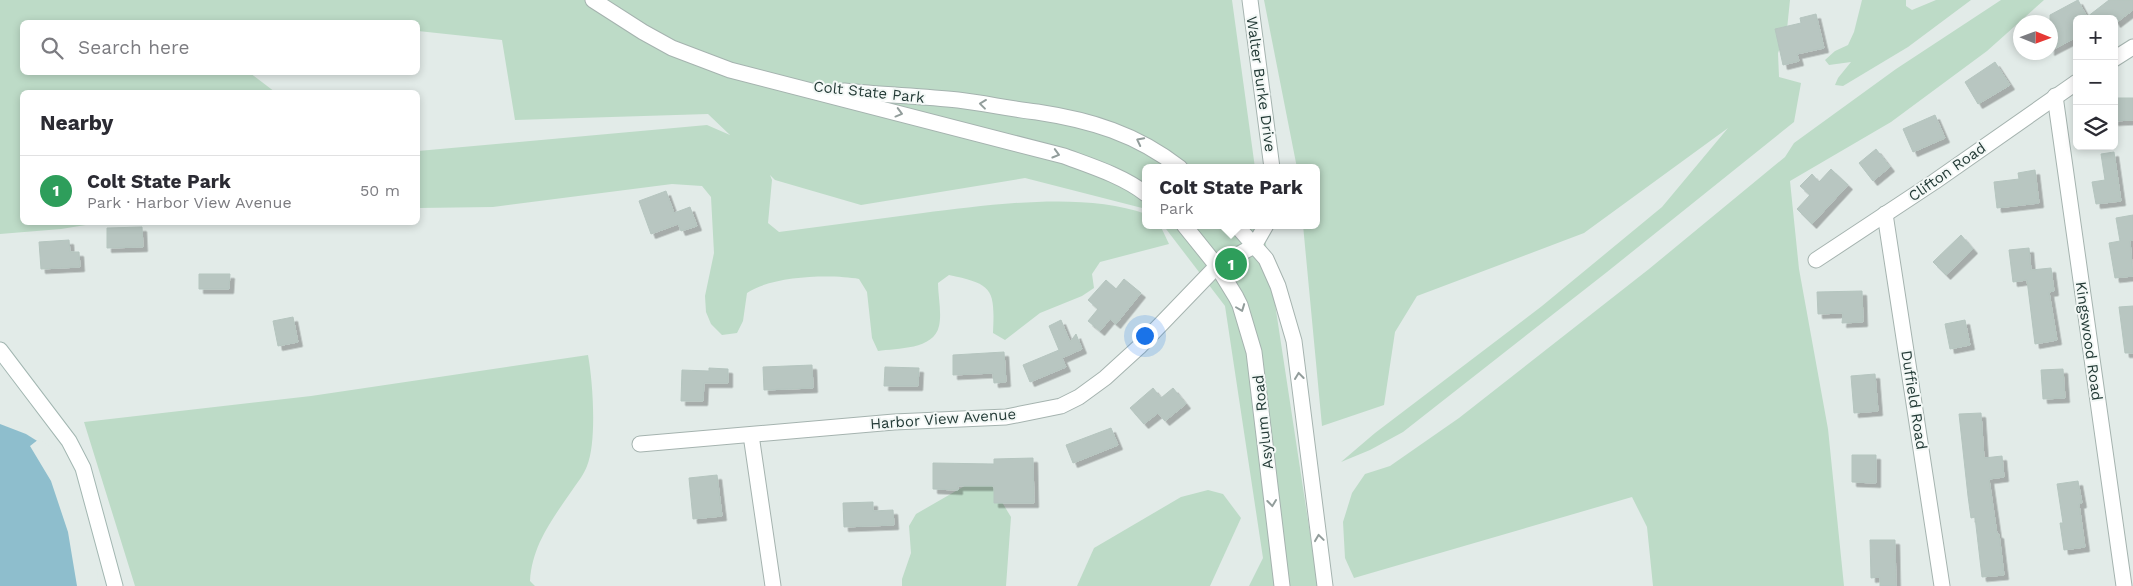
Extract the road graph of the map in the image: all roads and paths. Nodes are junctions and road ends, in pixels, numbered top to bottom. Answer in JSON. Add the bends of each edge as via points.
{"nodes":[{"id":1,"x":593,"y":0,"type":"edge"},
{"id":2,"x":1250,"y":0,"type":"edge"},
{"id":3,"x":2133,"y":47,"type":"edge"},
{"id":4,"x":2118,"y":56,"type":"edge"},
{"id":5,"x":784,"y":82,"type":"junction"},
{"id":6,"x":2073,"y":85,"type":"edge"},
{"id":7,"x":2055,"y":96,"type":"junction"},
{"id":8,"x":1175,"y":164,"type":"edge"},
{"id":9,"x":1271,"y":164,"type":"edge"},
{"id":10,"x":1142,"y":191,"type":"edge"},
{"id":11,"x":1885,"y":214,"type":"junction"},
{"id":12,"x":1187,"y":229,"type":"edge"},
{"id":13,"x":1239,"y":229,"type":"edge"},
{"id":14,"x":1264,"y":229,"type":"edge"},
{"id":15,"x":1254,"y":246,"type":"junction"},
{"id":16,"x":1816,"y":260,"type":"dead end"},
{"id":17,"x":1217,"y":266,"type":"junction"},
{"id":18,"x":0,"y":350,"type":"edge"},
{"id":19,"x":751,"y":435,"type":"junction"},
{"id":20,"x":640,"y":444,"type":"dead end"},
{"id":21,"x":115,"y":586,"type":"edge"},
{"id":22,"x":773,"y":586,"type":"edge"},
{"id":23,"x":1282,"y":586,"type":"edge"},
{"id":24,"x":1325,"y":586,"type":"edge"},
{"id":25,"x":1942,"y":586,"type":"edge"},
{"id":26,"x":2124,"y":586,"type":"edge"}],
"edges":[{"from":1,"to":5,"type":"street","name":"Colt State Park","via":[[643,32],[687,54],[730,70]]},
{"from":2,"to":9,"type":"street","name":"Walter Burke Drive"},
{"from":3,"to":4,"type":"street"},
{"from":8,"to":5,"type":"street","name":"Colt State Park","one_way":true,"via":[[1142,142],[1087,121],[1002,106],[823,89]]},
{"from":5,"to":10,"type":"street","name":"Colt State Park","one_way":true,"via":[[1064,156]]},
{"from":6,"to":7,"type":"street","name":"Clifton Road"},
{"from":7,"to":11,"type":"street","name":"Clifton Road"},
{"from":7,"to":26,"type":"street","name":"Kingswood Road"},
{"from":11,"to":16,"type":"street","name":"Clifton Road"},
{"from":11,"to":25,"type":"street","name":"Duffield Road"},
{"from":12,"to":17,"type":"street"},
{"from":13,"to":15,"type":"street"},
{"from":14,"to":15,"type":"street"},
{"from":15,"to":17,"type":"street","name":"Harbor View Avenue"},
{"from":24,"to":15,"type":"street","one_way":true,"via":[[1294,341],[1278,286],[1266,258]]},
{"from":17,"to":19,"type":"street","name":"Harbor View Avenue","via":[[1105,378],[1061,406],[1006,416]]},
{"from":17,"to":23,"type":"street","name":"Asylum Road","one_way":true,"via":[[1240,305],[1254,352]]},
{"from":18,"to":21,"type":"street","via":[[69,441],[83,468]]},
{"from":19,"to":20,"type":"street","name":"Harbor View Avenue"},
{"from":19,"to":22,"type":"street"}]}
